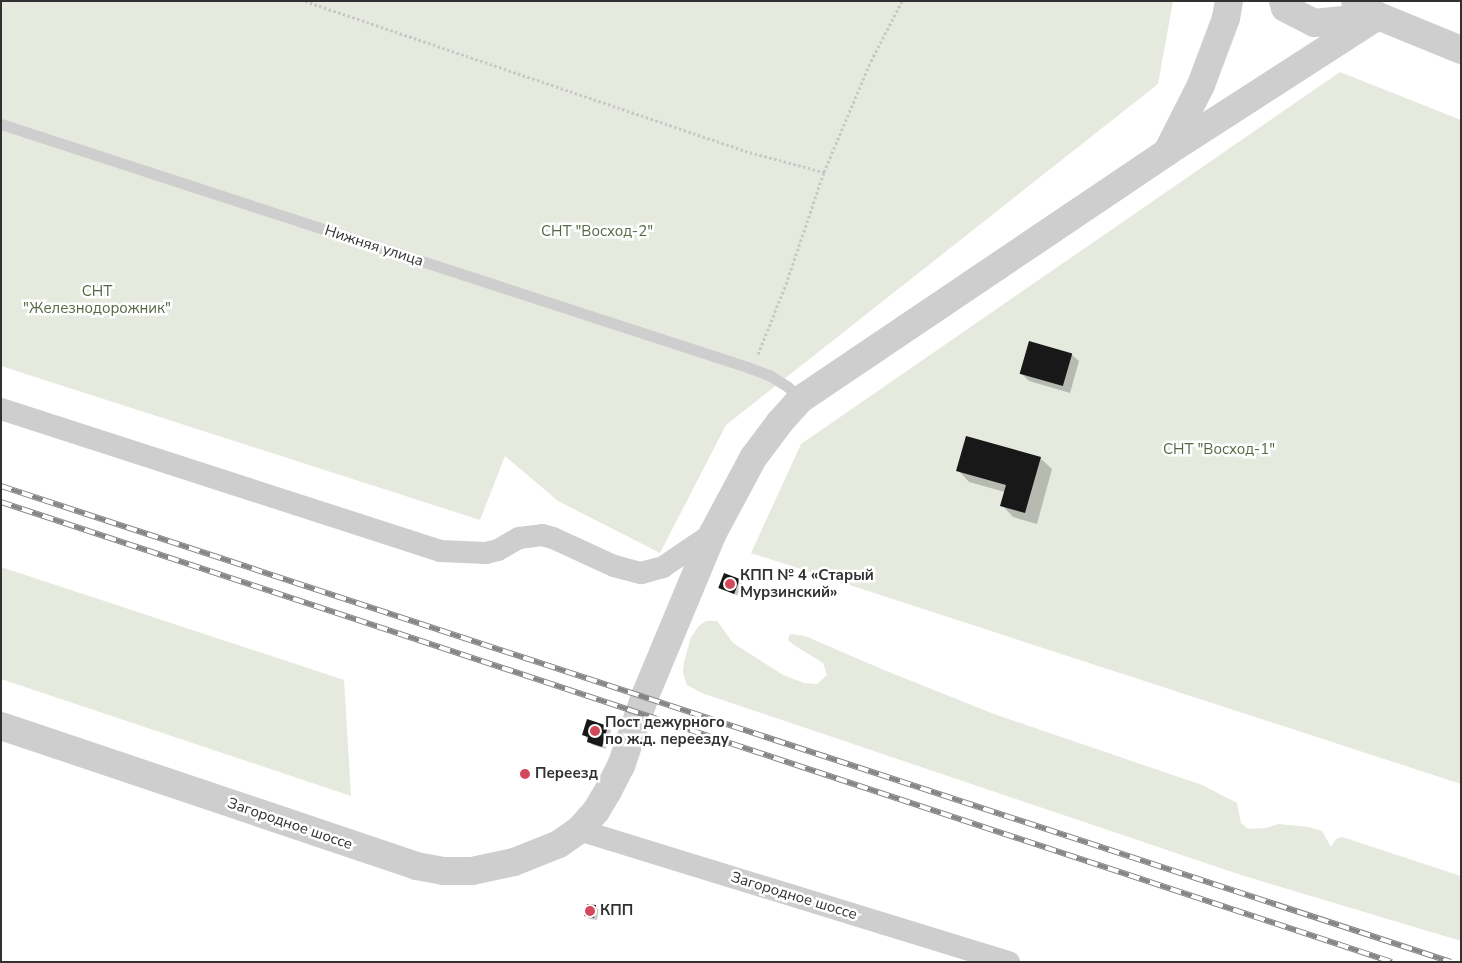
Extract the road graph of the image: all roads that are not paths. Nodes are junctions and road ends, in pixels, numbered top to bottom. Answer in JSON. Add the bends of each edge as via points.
{"nodes":[{"id":1,"x":1229,"y":1,"type":"edge"},
{"id":2,"x":1283,"y":1,"type":"edge"},
{"id":3,"x":1356,"y":1,"type":"edge"},
{"id":4,"x":1378,"y":16,"type":"junction"},
{"id":5,"x":1461,"y":50,"type":"edge"},
{"id":6,"x":1,"y":124,"type":"edge"},
{"id":7,"x":1167,"y":152,"type":"junction"},
{"id":8,"x":801,"y":399,"type":"junction"},
{"id":9,"x":1,"y":409,"type":"edge"},
{"id":10,"x":713,"y":533,"type":"junction"},
{"id":11,"x":1,"y":726,"type":"edge"},
{"id":12,"x":579,"y":830,"type":"junction"},
{"id":13,"x":1009,"y":962,"type":"edge"}],
"edges":[{"from":1,"to":7,"type":"street","via":[[1226,18],[1201,85]]},
{"from":2,"to":4,"type":"street","via":[[1285,8],[1314,23]]},
{"from":3,"to":4,"type":"street"},
{"from":4,"to":5,"type":"street"},
{"from":4,"to":7,"type":"street","name":"Загородное шоссе"},
{"from":6,"to":8,"type":"lane","name":"Нижняя улица","via":[[747,367],[769,375]]},
{"from":7,"to":8,"type":"street","name":"Загородное шоссе"},
{"from":8,"to":10,"type":"street","name":"Загородное шоссе","via":[[753,458]]},
{"from":9,"to":10,"type":"street","via":[[440,551],[486,553],[519,538],[542,535],[614,566],[641,573],[663,567]]},
{"from":10,"to":12,"type":"street","name":"Загородное шоссе","via":[[645,696],[621,766],[596,811]]},
{"from":11,"to":12,"type":"street","name":"Загородное шоссе","via":[[416,866],[443,871],[472,871],[514,862],[559,844]]},
{"from":12,"to":13,"type":"street","name":"Загородное шоссе"}]}
